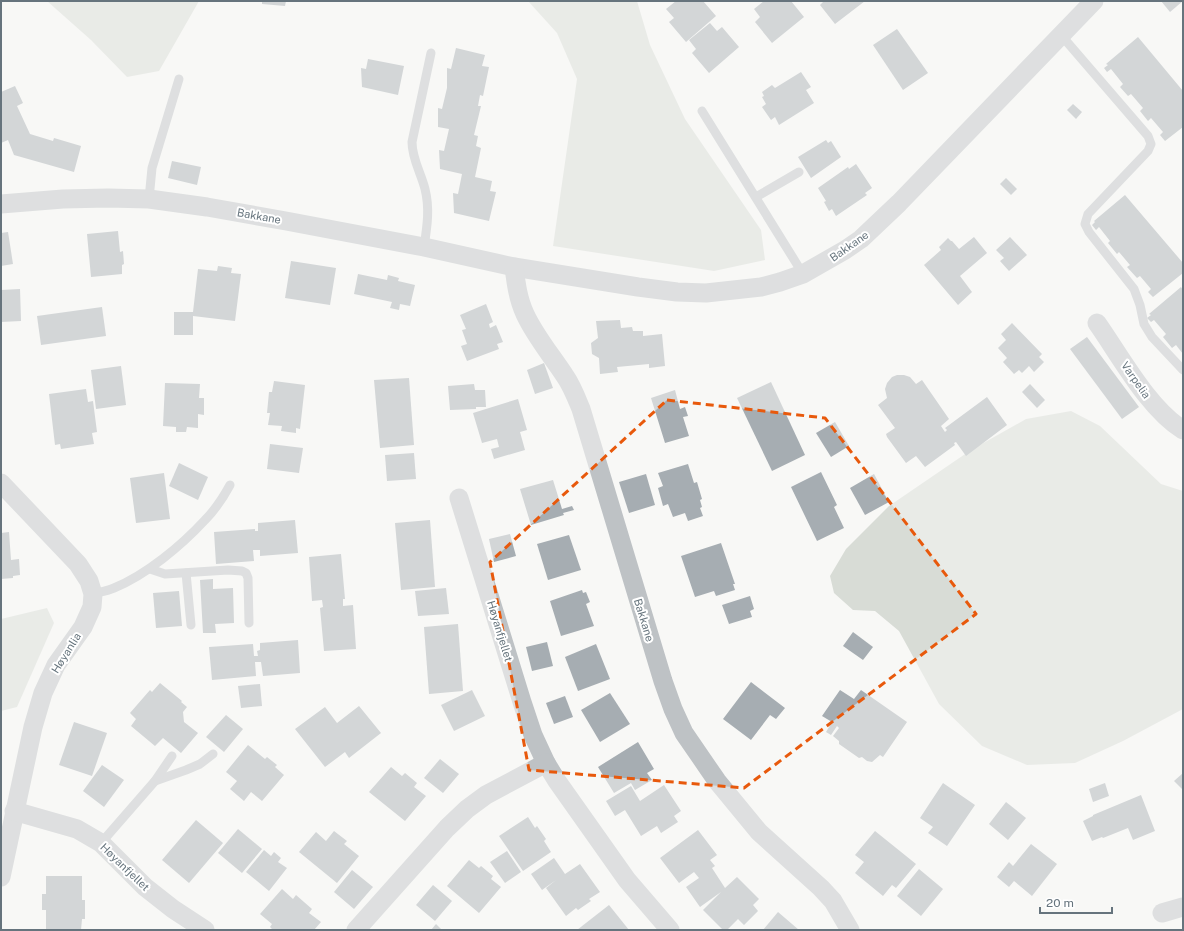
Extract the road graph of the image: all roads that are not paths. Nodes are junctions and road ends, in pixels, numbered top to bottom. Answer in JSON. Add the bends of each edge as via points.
{"nodes":[{"id":1,"x":1094,"y":1,"type":"edge"},
{"id":2,"x":1061,"y":35,"type":"junction"},
{"id":3,"x":431,"y":53,"type":"dead end"},
{"id":4,"x":179,"y":78,"type":"dead end"},
{"id":5,"x":702,"y":111,"type":"dead end"},
{"id":6,"x":799,"y":172,"type":"dead end"},
{"id":7,"x":756,"y":197,"type":"junction"},
{"id":8,"x":148,"y":199,"type":"junction"},
{"id":9,"x":1,"y":204,"type":"edge"},
{"id":10,"x":424,"y":247,"type":"junction"},
{"id":11,"x":514,"y":267,"type":"junction"},
{"id":12,"x":804,"y":274,"type":"junction"},
{"id":13,"x":1097,"y":323,"type":"dead end"},
{"id":14,"x":1183,"y":370,"type":"edge"},
{"id":15,"x":1183,"y":430,"type":"edge"},
{"id":16,"x":1,"y":483,"type":"edge"},
{"id":17,"x":230,"y":485,"type":"dead end"},
{"id":18,"x":458,"y":498,"type":"dead end"},
{"id":19,"x":150,"y":569,"type":"junction"},
{"id":20,"x":186,"y":573,"type":"junction"},
{"id":21,"x":93,"y":594,"type":"junction"},
{"id":22,"x":249,"y":623,"type":"dead end"},
{"id":23,"x":191,"y":625,"type":"dead end"},
{"id":24,"x":213,"y":754,"type":"dead end"},
{"id":25,"x":172,"y":756,"type":"dead end"},
{"id":26,"x":546,"y":763,"type":"junction"},
{"id":27,"x":155,"y":781,"type":"junction"},
{"id":28,"x":14,"y":811,"type":"junction"},
{"id":29,"x":101,"y":843,"type":"junction"},
{"id":30,"x":1,"y":877,"type":"edge"},
{"id":31,"x":1183,"y":907,"type":"edge"},
{"id":32,"x":1162,"y":913,"type":"dead end"},
{"id":33,"x":205,"y":930,"type":"edge"},
{"id":34,"x":356,"y":930,"type":"edge"},
{"id":35,"x":670,"y":930,"type":"edge"},
{"id":36,"x":850,"y":930,"type":"edge"}],
"edges":[{"from":1,"to":2,"type":"street","name":"Bakkane"},
{"from":2,"to":12,"type":"street","name":"Bakkane","via":[[905,198],[861,239]]},
{"from":2,"to":14,"type":"lane","via":[[1148,136],[1151,144],[1148,151],[1088,214],[1085,224],[1134,289],[1144,324],[1152,338]]},
{"from":3,"to":10,"type":"lane","via":[[412,142],[412,153],[425,188],[428,208]]},
{"from":4,"to":8,"type":"lane","via":[[152,168]]},
{"from":5,"to":7,"type":"lane"},
{"from":6,"to":7,"type":"lane"},
{"from":7,"to":12,"type":"lane"},
{"from":8,"to":9,"type":"street","name":"Bakkane","via":[[63,199]]},
{"from":8,"to":10,"type":"street","name":"Bakkane","via":[[222,209]]},
{"from":10,"to":11,"type":"street","name":"Bakkane"},
{"from":11,"to":12,"type":"street","name":"Bakkane","via":[[670,291],[706,293],[761,287]]},
{"from":11,"to":36,"type":"street","name":"Bakkane","via":[[518,296],[525,314],[573,390],[581,409],[661,676],[684,733],[737,807],[759,832],[833,901]]},
{"from":13,"to":15,"type":"street","name":"Varpelia","via":[[1150,401]]},
{"from":16,"to":21,"type":"street","via":[[78,564],[89,581]]},
{"from":17,"to":19,"type":"lane","via":[[205,520]]},
{"from":18,"to":26,"type":"street","name":"Høyanfjellet","via":[[522,702]]},
{"from":19,"to":20,"type":"lane","via":[[165,574]]},
{"from":19,"to":21,"type":"lane","via":[[113,589]]},
{"from":20,"to":22,"type":"lane","via":[[228,570],[246,573]]},
{"from":20,"to":23,"type":"lane"},
{"from":21,"to":28,"type":"street","name":"Høyanlia","via":[[92,607],[83,627],[56,665],[43,693]]},
{"from":24,"to":27,"type":"lane","via":[[200,764]]},
{"from":25,"to":27,"type":"lane"},
{"from":26,"to":34,"type":"street","via":[[486,795],[467,810],[447,828]]},
{"from":26,"to":35,"type":"street","name":"Høyanfjellet","via":[[627,880]]},
{"from":27,"to":29,"type":"lane"},
{"from":28,"to":29,"type":"street","name":"Høyanfjellet","via":[[77,829]]},
{"from":28,"to":30,"type":"street","name":"Høyanlia"},
{"from":29,"to":33,"type":"street","name":"Høyanfjellet","via":[[145,887]]},
{"from":31,"to":32,"type":"street"}]}
